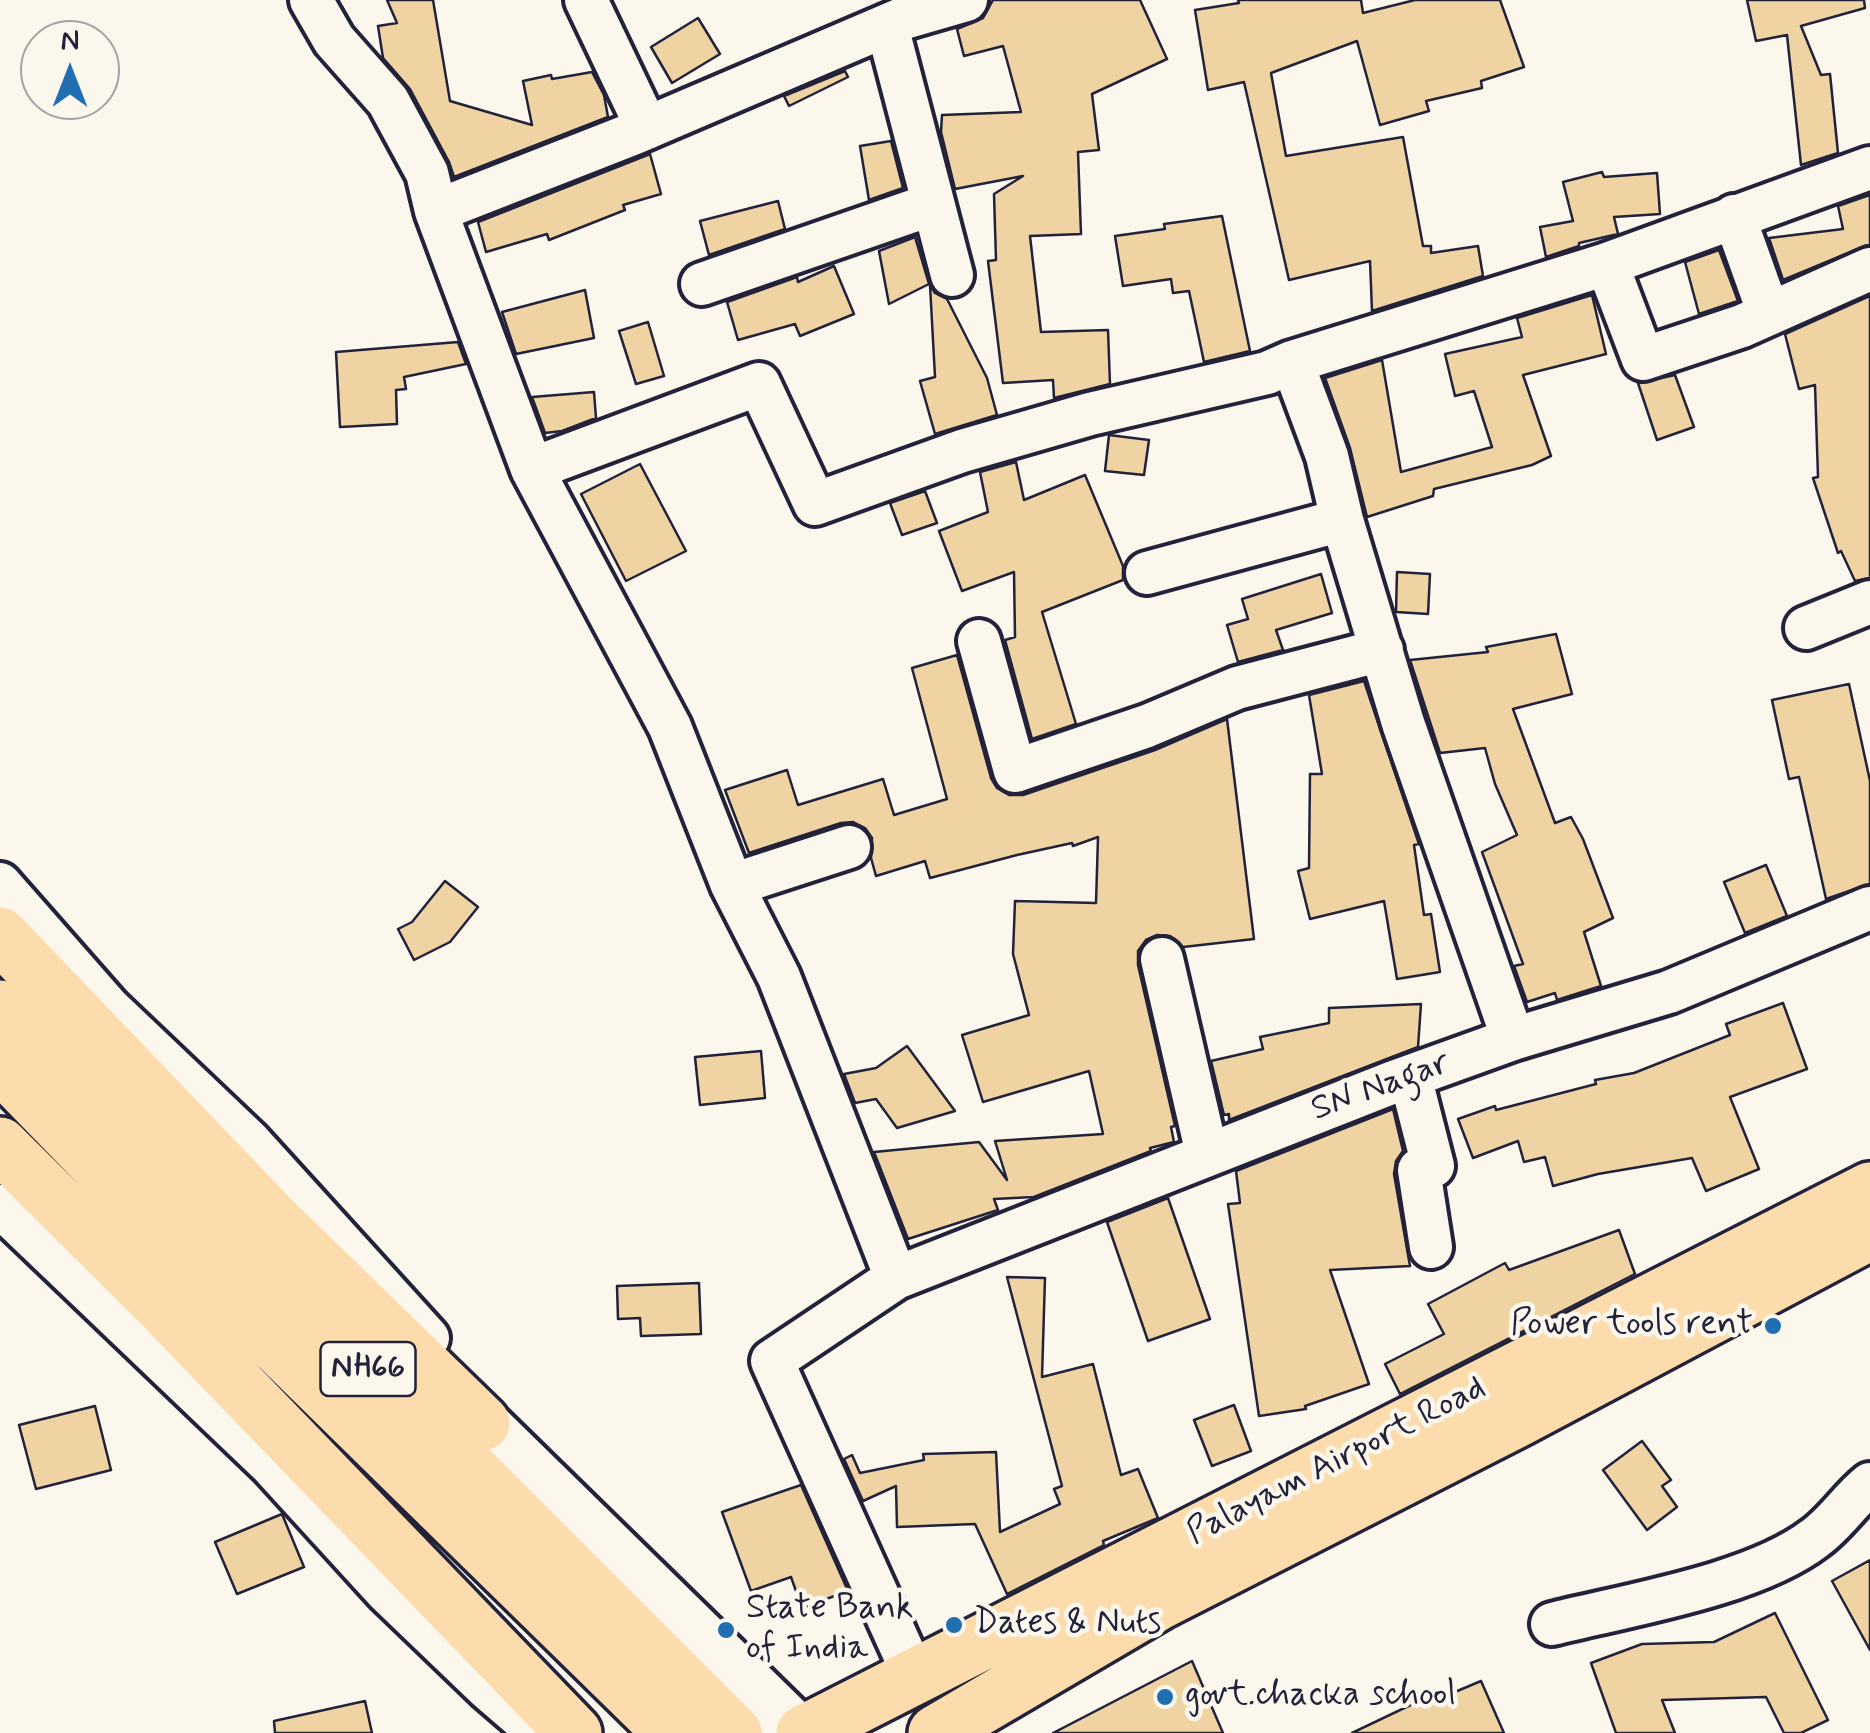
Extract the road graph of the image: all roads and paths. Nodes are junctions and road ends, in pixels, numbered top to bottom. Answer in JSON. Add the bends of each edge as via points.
{"nodes":[{"id":1,"x":311,"y":0,"type":"edge"},
{"id":2,"x":586,"y":0,"type":"edge"},
{"id":3,"x":966,"y":0,"type":"edge"},
{"id":4,"x":886,"y":26,"type":"junction"},
{"id":5,"x":646,"y":128,"type":"junction"},
{"id":6,"x":1870,"y":168,"type":"edge"},
{"id":7,"x":933,"y":204,"type":"junction"},
{"id":8,"x":436,"y":211,"type":"junction"},
{"id":9,"x":1734,"y":216,"type":"junction"},
{"id":10,"x":1607,"y":264,"type":"junction"},
{"id":11,"x":1870,"y":269,"type":"edge"},
{"id":12,"x":952,"y":275,"type":"dead end"},
{"id":13,"x":702,"y":284,"type":"dead end"},
{"id":14,"x":1769,"y":314,"type":"junction"},
{"id":15,"x":1292,"y":362,"type":"junction"},
{"id":16,"x":532,"y":470,"type":"junction"},
{"id":17,"x":1342,"y":520,"type":"junction"},
{"id":18,"x":1147,"y":573,"type":"dead end"},
{"id":19,"x":1870,"y":602,"type":"edge"},
{"id":20,"x":1806,"y":628,"type":"dead end"},
{"id":21,"x":978,"y":642,"type":"dead end"},
{"id":22,"x":1382,"y":650,"type":"junction"},
{"id":23,"x":849,"y":847,"type":"dead end"},
{"id":24,"x":0,"y":884,"type":"edge"},
{"id":25,"x":732,"y":885,"type":"junction"},
{"id":26,"x":1870,"y":908,"type":"edge"},
{"id":27,"x":0,"y":935,"type":"edge"},
{"id":28,"x":1162,"y":959,"type":"dead end"},
{"id":29,"x":0,"y":1008,"type":"edge"},
{"id":30,"x":1512,"y":1040,"type":"junction"},
{"id":31,"x":0,"y":1064,"type":"edge"},
{"id":32,"x":1410,"y":1076,"type":"junction"},
{"id":33,"x":0,"y":1145,"type":"edge"},
{"id":34,"x":1207,"y":1154,"type":"junction"},
{"id":35,"x":1870,"y":1190,"type":"edge"},
{"id":36,"x":0,"y":1206,"type":"edge"},
{"id":37,"x":1870,"y":1232,"type":"edge"},
{"id":38,"x":1431,"y":1247,"type":"dead end"},
{"id":39,"x":896,"y":1278,"type":"junction"},
{"id":40,"x":482,"y":1423,"type":"junction"},
{"id":41,"x":1870,"y":1484,"type":"edge"},
{"id":42,"x":1552,"y":1624,"type":"dead end"},
{"id":43,"x":915,"y":1678,"type":"junction"},
{"id":44,"x":539,"y":1733,"type":"edge"},
{"id":45,"x":574,"y":1733,"type":"edge"},
{"id":46,"x":672,"y":1733,"type":"edge"},
{"id":47,"x":734,"y":1733,"type":"edge"},
{"id":48,"x":802,"y":1733,"type":"edge"},
{"id":49,"x":936,"y":1733,"type":"edge"}],
"edges":[{"from":1,"to":8,"type":"street","via":[[334,40],[388,101],[426,173]]},
{"from":2,"to":5,"type":"street"},
{"from":3,"to":4,"type":"street"},
{"from":4,"to":5,"type":"street"},
{"from":4,"to":7,"type":"street"},
{"from":5,"to":8,"type":"street"},
{"from":6,"to":9,"type":"street"},
{"from":7,"to":12,"type":"street"},
{"from":7,"to":13,"type":"street"},
{"from":8,"to":16,"type":"street"},
{"from":9,"to":10,"type":"street"},
{"from":9,"to":14,"type":"street"},
{"from":10,"to":14,"type":"street","via":[[1643,359]]},
{"from":10,"to":15,"type":"street"},
{"from":11,"to":14,"type":"street"},
{"from":15,"to":16,"type":"street","via":[[1227,385],[962,451],[816,504],[758,384]]},
{"from":15,"to":17,"type":"street"},
{"from":16,"to":25,"type":"street","via":[[670,727]]},
{"from":17,"to":18,"type":"street"},
{"from":17,"to":22,"type":"street"},
{"from":19,"to":20,"type":"street"},
{"from":21,"to":22,"type":"street","via":[[1015,770],[1237,688]]},
{"from":22,"to":30,"type":"street"},
{"from":23,"to":25,"type":"street"},
{"from":24,"to":40,"type":"street","via":[[109,1008],[250,1142],[447,1358]]},
{"from":25,"to":39,"type":"street","via":[[779,976]]},
{"from":26,"to":30,"type":"street","name":"SN Nagar","via":[[1669,992]]},
{"from":27,"to":40,"type":"main road","via":[[274,1221]]},
{"from":28,"to":34,"type":"street"},
{"from":29,"to":47,"type":"main road","number":"NH66"},
{"from":30,"to":32,"type":"street","name":"SN Nagar"},
{"from":31,"to":46,"type":"main road","number":"NH66"},
{"from":32,"to":34,"type":"street","name":"SN Nagar"},
{"from":32,"to":38,"type":"street","via":[[1433,1166],[1419,1170]]},
{"from":33,"to":45,"type":"main road"},
{"from":34,"to":39,"type":"street","name":"SN Nagar"},
{"from":35,"to":43,"type":"main road","name":"Palayam Airport Road"},
{"from":36,"to":44,"type":"street","via":[[271,1465],[386,1591]]},
{"from":37,"to":49,"type":"main road","name":"Palayam Airport Road","via":[[1159,1602]]},
{"from":39,"to":43,"type":"street","name":"SN Nagar","via":[[772,1361]]},
{"from":40,"to":48,"type":"street"},
{"from":41,"to":42,"type":"street","via":[[1817,1537],[1776,1562]]},
{"from":43,"to":48,"type":"main road","name":"Palayam Airport Road"}]}
